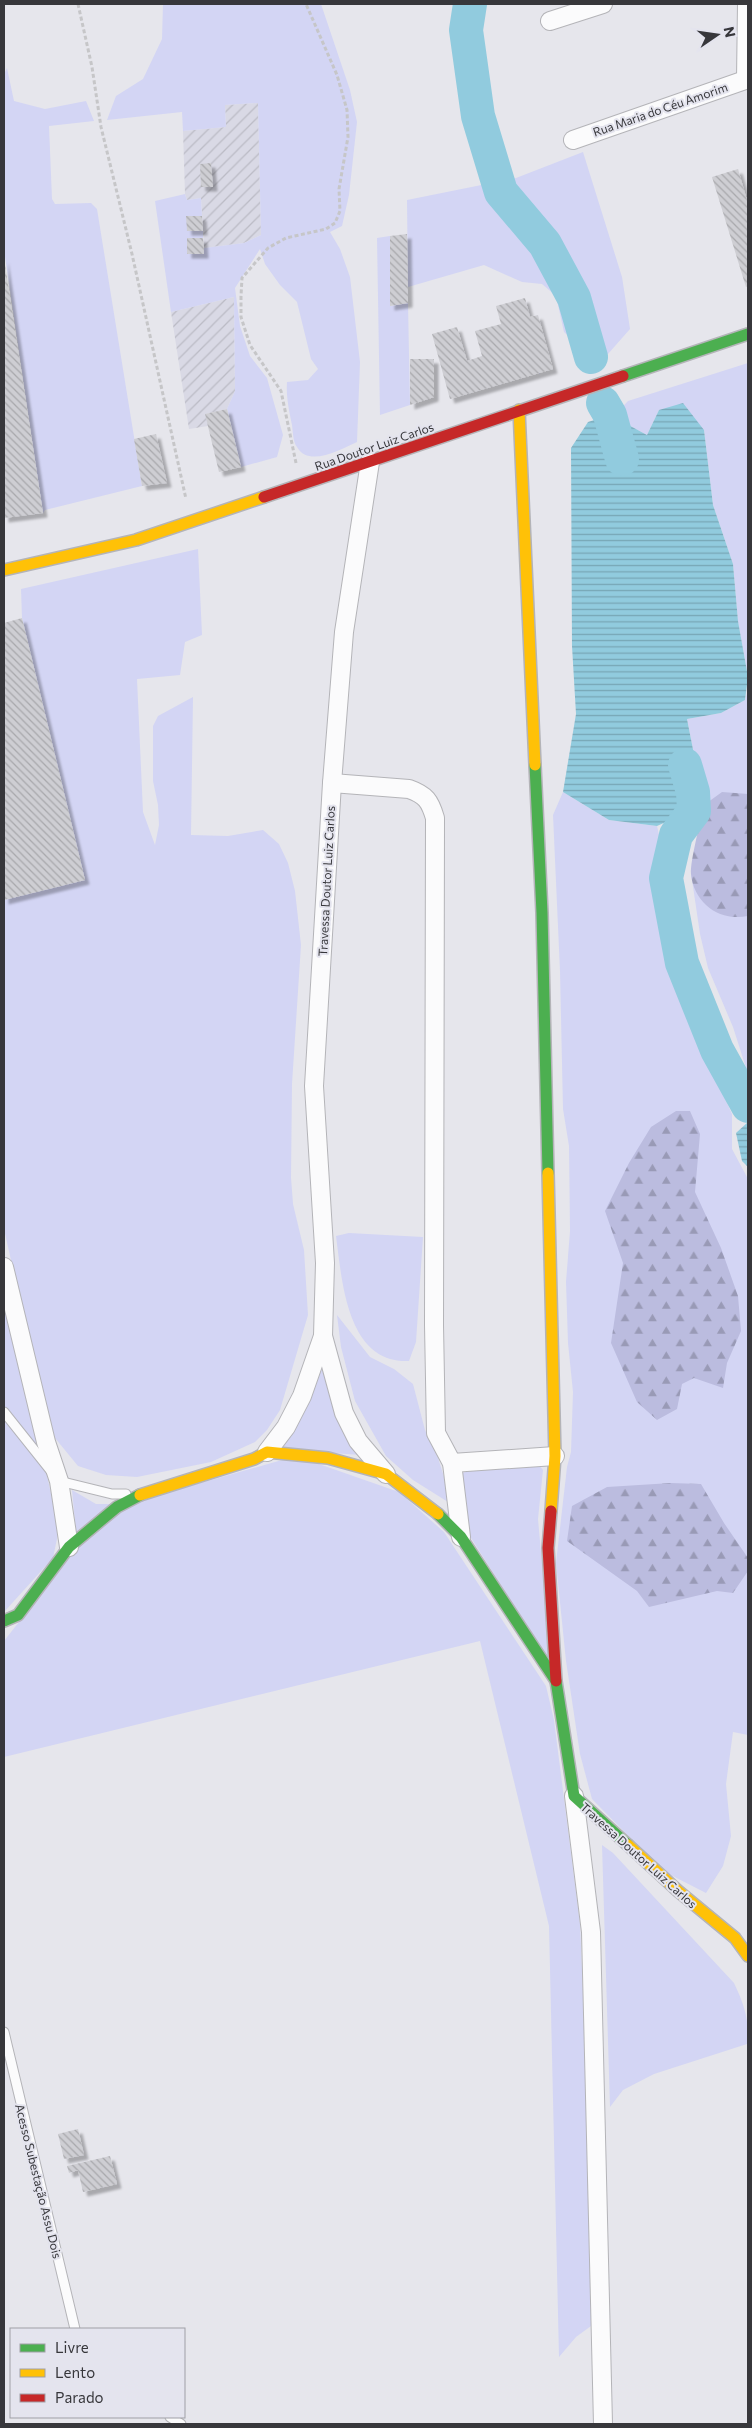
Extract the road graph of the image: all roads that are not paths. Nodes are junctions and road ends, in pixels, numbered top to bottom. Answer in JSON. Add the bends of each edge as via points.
{"nodes":[{"id":1,"x":603,"y":4,"type":"edge"},
{"id":2,"x":748,"y":4,"type":"edge"},
{"id":3,"x":550,"y":21,"type":"dead end"},
{"id":4,"x":747,"y":79,"type":"edge"},
{"id":5,"x":573,"y":140,"type":"dead end"},
{"id":6,"x":748,"y":334,"type":"edge"},
{"id":7,"x":519,"y":410,"type":"junction"},
{"id":8,"x":370,"y":462,"type":"junction"},
{"id":9,"x":4,"y":570,"type":"edge"},
{"id":10,"x":332,"y":783,"type":"junction"},
{"id":11,"x":4,"y":1268,"type":"edge"},
{"id":12,"x":323,"y":1336,"type":"junction"},
{"id":13,"x":4,"y":1412,"type":"edge"},
{"id":14,"x":266,"y":1452,"type":"junction"},
{"id":15,"x":555,"y":1456,"type":"junction"},
{"id":16,"x":452,"y":1463,"type":"junction"},
{"id":17,"x":386,"y":1474,"type":"junction"},
{"id":18,"x":59,"y":1481,"type":"junction"},
{"id":19,"x":142,"y":1494,"type":"junction"},
{"id":20,"x":461,"y":1537,"type":"junction"},
{"id":21,"x":69,"y":1547,"type":"junction"},
{"id":22,"x":11,"y":1618,"type":"edge"},
{"id":23,"x":4,"y":1634,"type":"edge"},
{"id":24,"x":556,"y":1681,"type":"junction"},
{"id":25,"x":574,"y":1796,"type":"junction"},
{"id":26,"x":748,"y":1956,"type":"edge"},
{"id":27,"x":4,"y":2032,"type":"edge"},
{"id":28,"x":75,"y":2328,"type":"edge"},
{"id":29,"x":603,"y":2424,"type":"edge"}],
"edges":[{"from":1,"to":3,"type":"street"},
{"from":2,"to":4,"type":"street"},
{"from":4,"to":5,"type":"street","name":"Rua Maria do Céu Amorim"},
{"from":6,"to":7,"type":"street","name":"Rua Doutor Luiz Carlos"},
{"from":7,"to":8,"type":"street","name":"Rua Doutor Luiz Carlos"},
{"from":7,"to":15,"type":"street","via":[[542,913]]},
{"from":8,"to":9,"type":"street","name":"Rua Doutor Luiz Carlos","via":[[98,550]]},
{"from":8,"to":10,"type":"street","name":"Travessa Doutor Luiz Carlos","via":[[344,632]]},
{"from":10,"to":12,"type":"street","name":"Travessa Doutor Luiz Carlos","via":[[314,1086],[326,1302]]},
{"from":10,"to":16,"type":"street","via":[[409,789],[421,793],[430,801],[435,818],[436,1434]]},
{"from":11,"to":18,"type":"street","via":[[46,1442]]},
{"from":12,"to":14,"type":"street","via":[[302,1396],[286,1427]]},
{"from":12,"to":17,"type":"street","via":[[344,1413],[358,1441]]},
{"from":13,"to":18,"type":"lane"},
{"from":14,"to":17,"type":"street","via":[[328,1458]]},
{"from":14,"to":19,"type":"street","via":[[254,1459]]},
{"from":15,"to":16,"type":"street"},
{"from":15,"to":24,"type":"street","via":[[548,1548]]},
{"from":16,"to":20,"type":"street"},
{"from":17,"to":20,"type":"street","name":"Travessa Doutor Luiz Carlos","via":[[431,1507]]},
{"from":18,"to":19,"type":"lane","via":[[112,1494]]},
{"from":18,"to":21,"type":"street"},
{"from":19,"to":21,"type":"street","via":[[117,1507]]},
{"from":20,"to":24,"type":"street","name":"Travessa Doutor Luiz Carlos"},
{"from":21,"to":22,"type":"street"},
{"from":22,"to":23,"type":"street"},
{"from":24,"to":25,"type":"street","name":"Travessa Doutor Luiz Carlos"},
{"from":25,"to":26,"type":"street","name":"Travessa Doutor Luiz Carlos","via":[[678,1892],[735,1938]]},
{"from":25,"to":29,"type":"street","via":[[591,1932]]},
{"from":27,"to":28,"type":"lane","name":"Acesso Subestação Assu Dois"}]}
